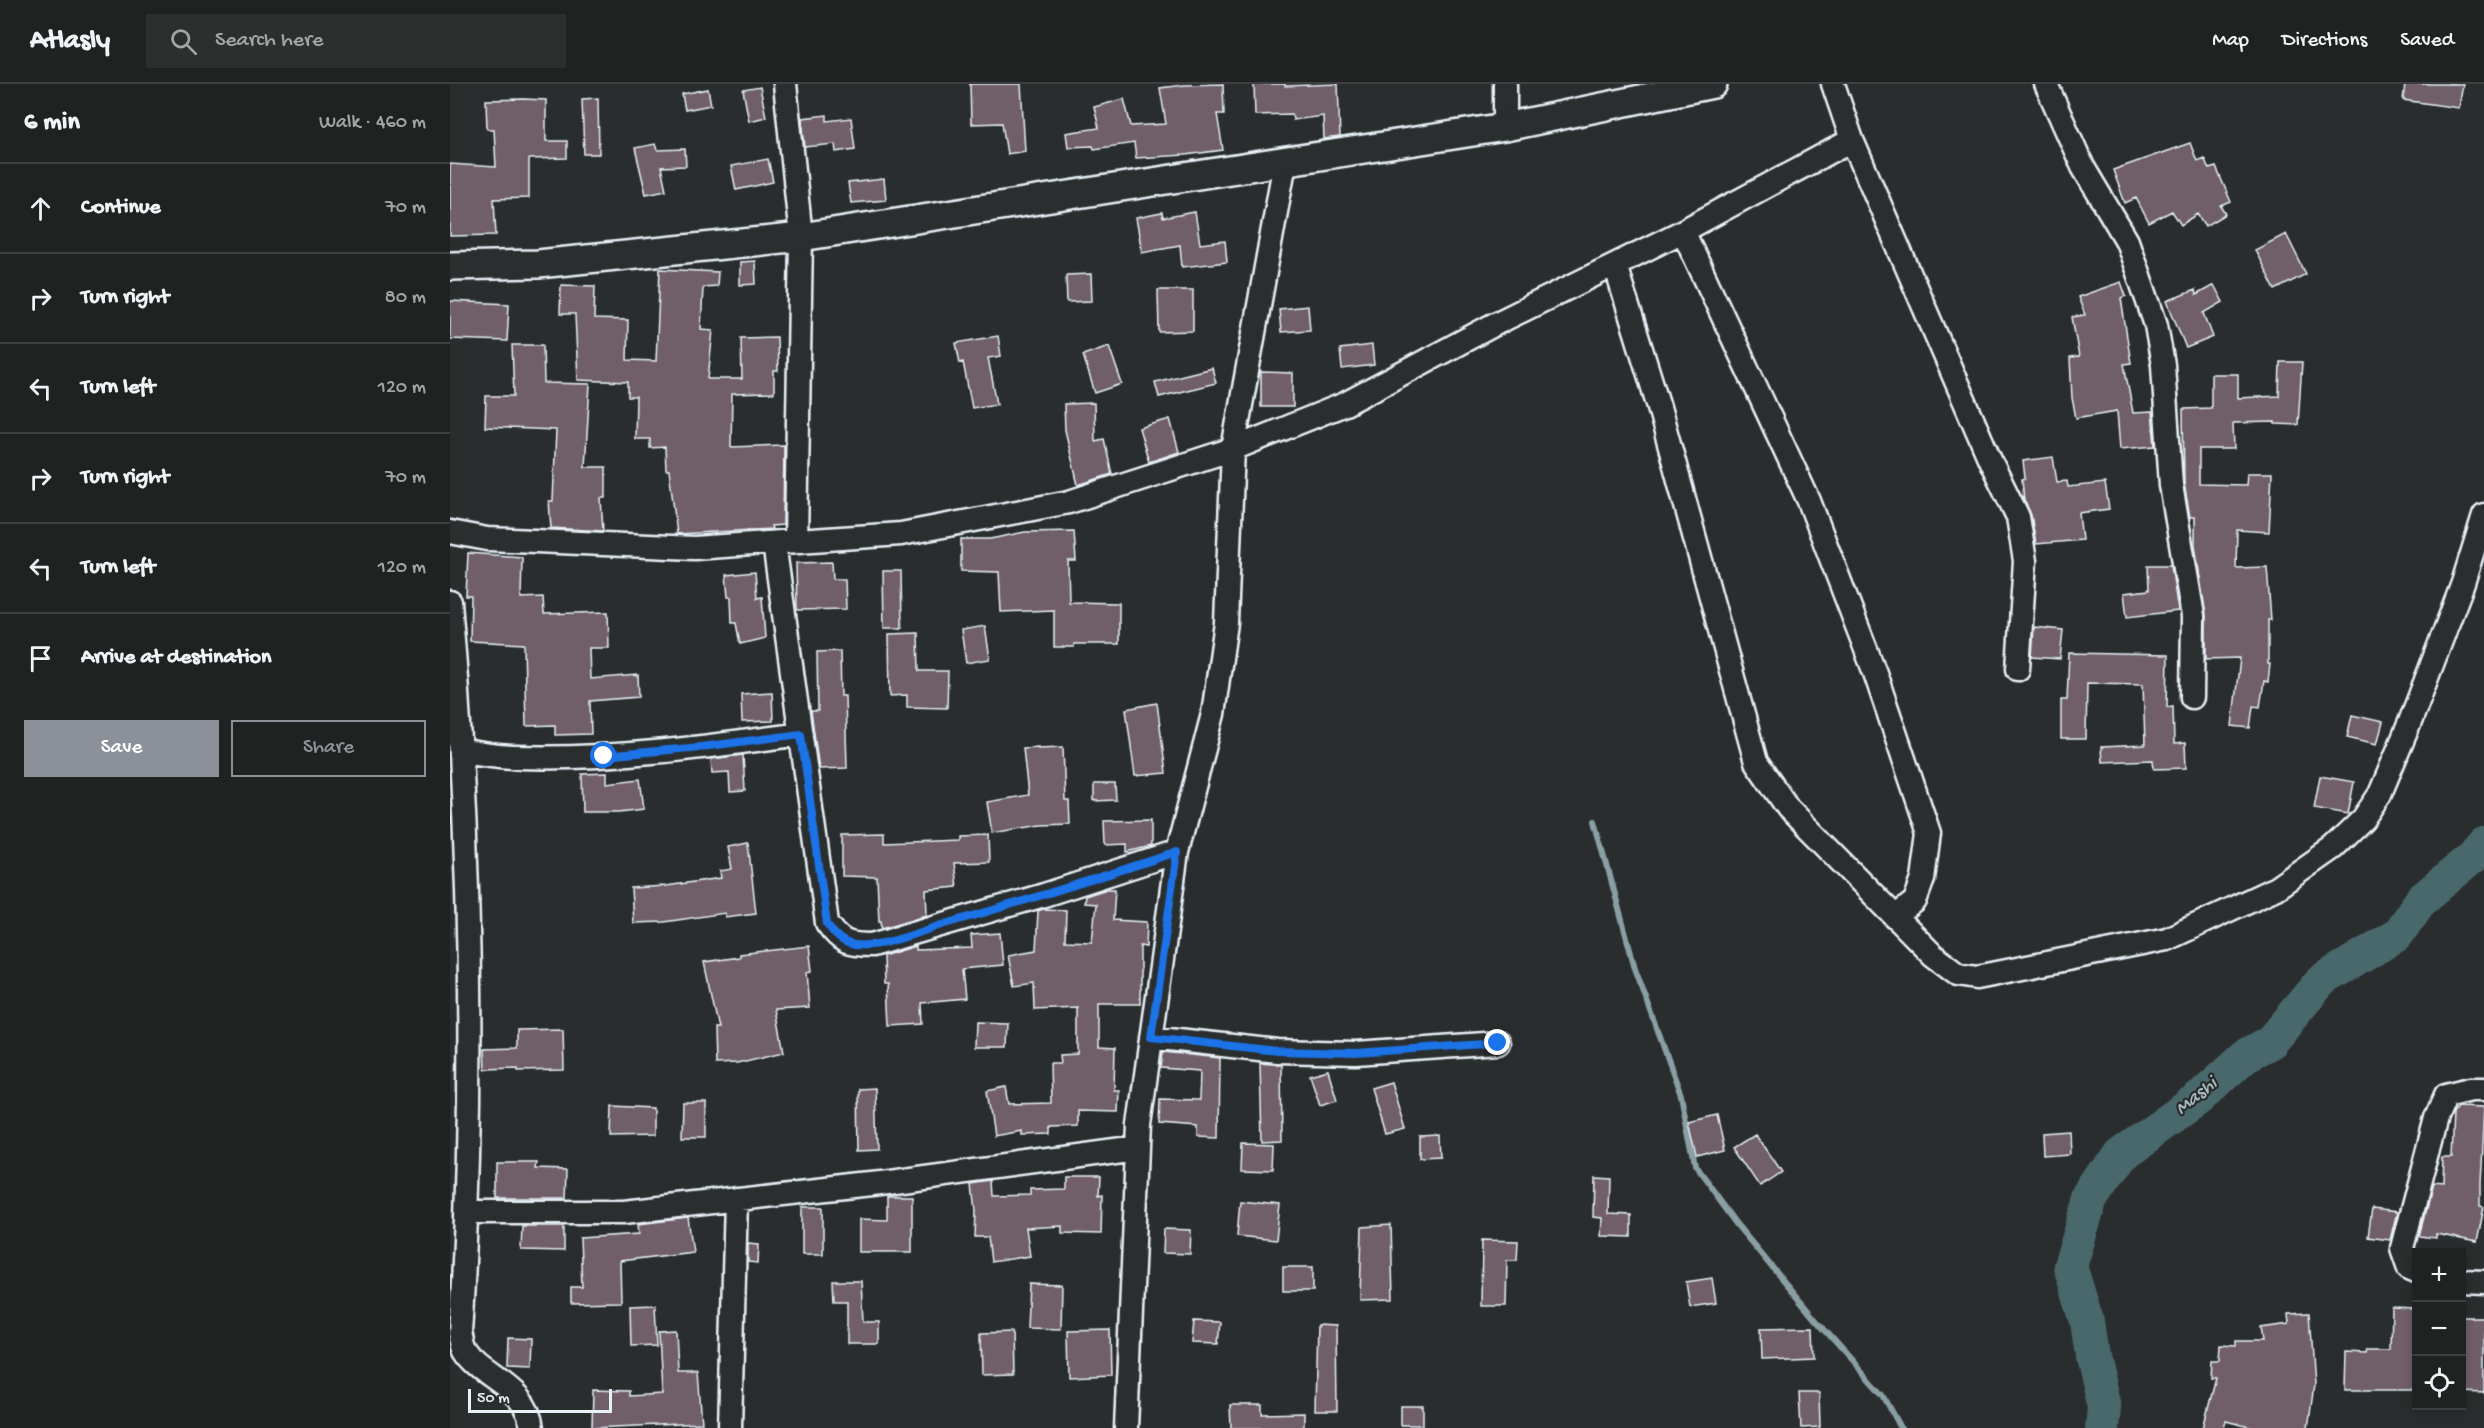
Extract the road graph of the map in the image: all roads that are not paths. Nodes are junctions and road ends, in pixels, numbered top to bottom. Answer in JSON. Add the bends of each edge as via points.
{"nodes":[{"id":1,"x":785,"y":84,"type":"edge"},
{"id":2,"x":1506,"y":84,"type":"edge"},
{"id":3,"x":1713,"y":84,"type":"edge"},
{"id":4,"x":1833,"y":84,"type":"edge"},
{"id":5,"x":2046,"y":84,"type":"edge"},
{"id":6,"x":1505,"y":127,"type":"junction"},
{"id":7,"x":1852,"y":140,"type":"junction"},
{"id":8,"x":1285,"y":162,"type":"junction"},
{"id":9,"x":1683,"y":231,"type":"junction"},
{"id":10,"x":801,"y":237,"type":"junction"},
{"id":11,"x":450,"y":266,"type":"edge"},
{"id":12,"x":1615,"y":266,"type":"junction"},
{"id":13,"x":1233,"y":449,"type":"junction"},
{"id":14,"x":2484,"y":515,"type":"edge"},
{"id":15,"x":450,"y":532,"type":"edge"},
{"id":16,"x":785,"y":542,"type":"junction"},
{"id":17,"x":450,"y":602,"type":"edge"},
{"id":18,"x":2018,"y":669,"type":"dead end"},
{"id":19,"x":2192,"y":697,"type":"dead end"},
{"id":20,"x":801,"y":734,"type":"junction"},
{"id":21,"x":457,"y":737,"type":"edge"},
{"id":22,"x":1177,"y":852,"type":"junction"},
{"id":23,"x":1895,"y":916,"type":"junction"},
{"id":24,"x":1151,"y":1037,"type":"junction"},
{"id":25,"x":1498,"y":1043,"type":"dead end"},
{"id":26,"x":2484,"y":1089,"type":"edge"},
{"id":27,"x":1138,"y":1148,"type":"junction"},
{"id":28,"x":736,"y":1199,"type":"junction"},
{"id":29,"x":468,"y":1212,"type":"junction"},
{"id":30,"x":2412,"y":1269,"type":"edge"},
{"id":31,"x":2466,"y":1281,"type":"edge"},
{"id":32,"x":2484,"y":1282,"type":"edge"},
{"id":33,"x":532,"y":1428,"type":"edge"},
{"id":34,"x":730,"y":1428,"type":"edge"},
{"id":35,"x":1126,"y":1428,"type":"edge"}],
"edges":[{"from":1,"to":10,"type":"street"},
{"from":2,"to":6,"type":"street"},
{"from":3,"to":6,"type":"street"},
{"from":4,"to":7,"type":"street"},
{"from":5,"to":19,"type":"street","via":[[2083,167],[2127,241],[2156,325],[2163,365],[2171,485],[2193,616]]},
{"from":6,"to":8,"type":"street"},
{"from":7,"to":9,"type":"street"},
{"from":7,"to":18,"type":"street","via":[[2018,517],[2025,561]]},
{"from":8,"to":10,"type":"street"},
{"from":8,"to":13,"type":"street"},
{"from":9,"to":12,"type":"street"},
{"from":9,"to":23,"type":"street","via":[[1809,501],[1875,673],[1929,833],[1925,868],[1915,901]]},
{"from":10,"to":11,"type":"street","via":[[538,264]]},
{"from":10,"to":16,"type":"street"},
{"from":12,"to":13,"type":"street","via":[[1345,404]]},
{"from":12,"to":23,"type":"street","via":[[1659,407],[1756,762],[1788,808]]},
{"from":13,"to":16,"type":"street","via":[[1069,502],[901,534]]},
{"from":13,"to":22,"type":"street","via":[[1226,623],[1213,714]]},
{"from":14,"to":23,"type":"street","via":[[2463,583],[2380,794],[2363,819],[2333,848],[2276,888],[2167,939],[1977,977],[1958,974]]},
{"from":15,"to":16,"type":"street","via":[[487,539],[694,548]]},
{"from":16,"to":20,"type":"street"},
{"from":17,"to":21,"type":"street"},
{"from":20,"to":21,"type":"street","via":[[604,756],[514,757]]},
{"from":20,"to":22,"type":"street","via":[[827,924],[837,938],[852,945],[872,945],[933,928]]},
{"from":21,"to":29,"type":"street","via":[[468,858],[471,978]]},
{"from":22,"to":24,"type":"street"},
{"from":24,"to":25,"type":"street","via":[[1277,1051],[1356,1053]]},
{"from":24,"to":27,"type":"street"},
{"from":26,"to":30,"type":"street","via":[[2446,1095],[2436,1118],[2402,1248]]},
{"from":27,"to":28,"type":"street"},
{"from":27,"to":35,"type":"street"},
{"from":28,"to":29,"type":"street","via":[[624,1212]]},
{"from":28,"to":34,"type":"street"},
{"from":29,"to":33,"type":"street","via":[[460,1333],[465,1350],[526,1408]]},
{"from":31,"to":32,"type":"street"}]}
